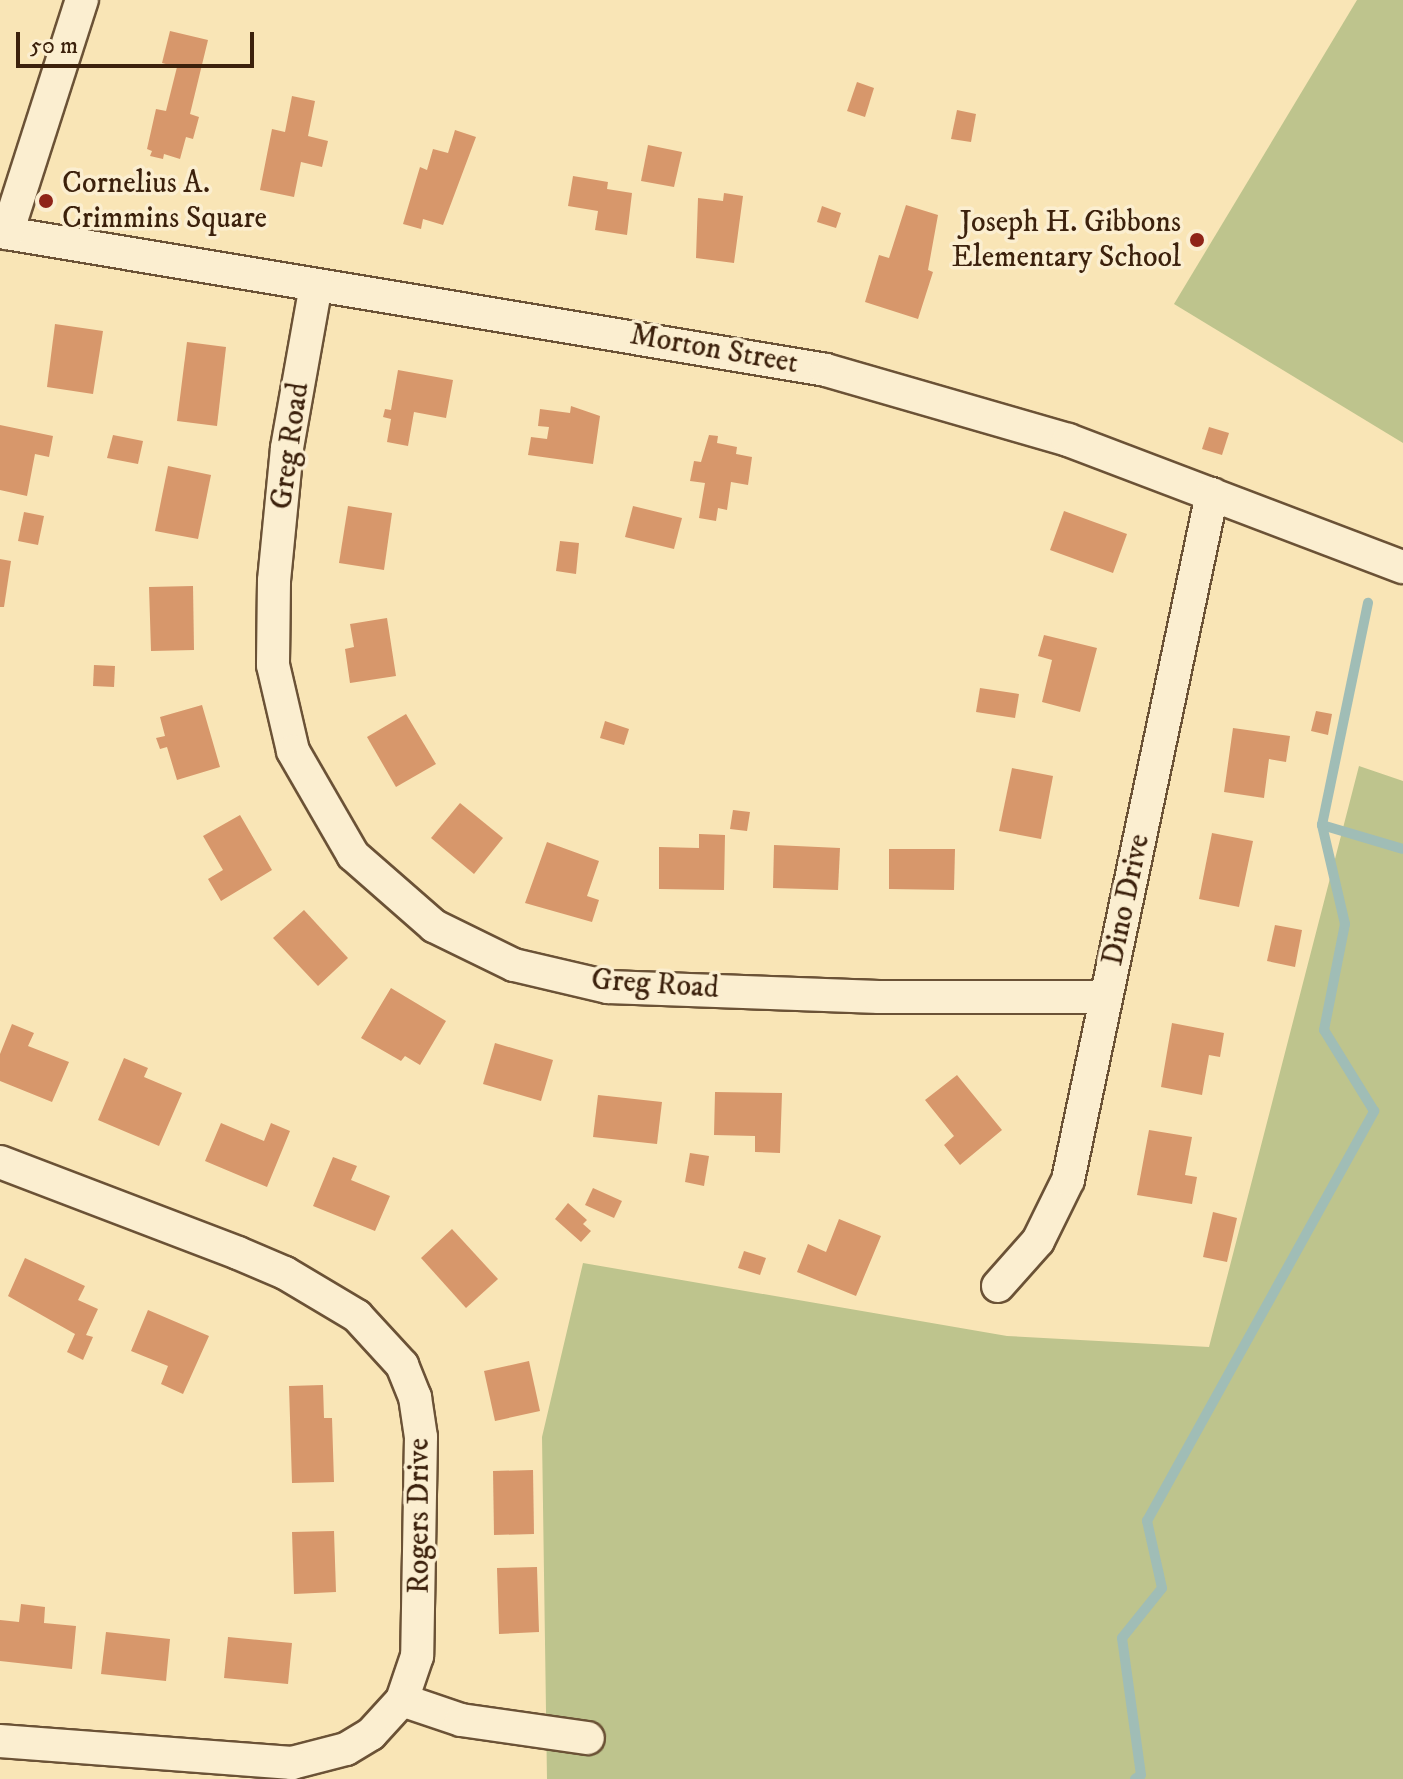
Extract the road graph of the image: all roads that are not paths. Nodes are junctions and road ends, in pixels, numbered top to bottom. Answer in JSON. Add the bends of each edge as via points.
{"nodes":[{"id":1,"x":82,"y":0,"type":"edge"},
{"id":2,"x":4,"y":233,"type":"edge"},
{"id":3,"x":316,"y":285,"type":"junction"},
{"id":4,"x":1212,"y":494,"type":"junction"},
{"id":5,"x":1403,"y":567,"type":"edge"},
{"id":6,"x":1106,"y":997,"type":"junction"},
{"id":7,"x":0,"y":1162,"type":"edge"},
{"id":8,"x":998,"y":1286,"type":"dead end"},
{"id":9,"x":402,"y":1700,"type":"junction"},
{"id":10,"x":588,"y":1738,"type":"dead end"},
{"id":11,"x":0,"y":1741,"type":"edge"}],
"edges":[{"from":1,"to":2,"type":"street"},
{"from":2,"to":3,"type":"street","name":"Morton Street"},
{"from":3,"to":4,"type":"street","name":"Morton Street","via":[[826,370],[1068,440]]},
{"from":3,"to":6,"type":"street","name":"Greg Road","via":[[287,448],[274,581],[273,665],[293,751],[353,855],[434,926],[514,965],[608,987],[879,997]]},
{"from":4,"to":5,"type":"street","name":"Morton Street"},
{"from":4,"to":6,"type":"street","name":"Dino Drive"},
{"from":6,"to":8,"type":"street","name":"Dino Drive","via":[[1068,1180],[1038,1241]]},
{"from":7,"to":9,"type":"street","name":"Rogers Drive","via":[[285,1273],[383,1338],[415,1397],[421,1437],[420,1627],[413,1677]]},
{"from":9,"to":10,"type":"street","via":[[461,1720]]},
{"from":9,"to":11,"type":"street","name":"Rogers Drive","via":[[389,1718],[346,1749],[292,1763]]}]}
